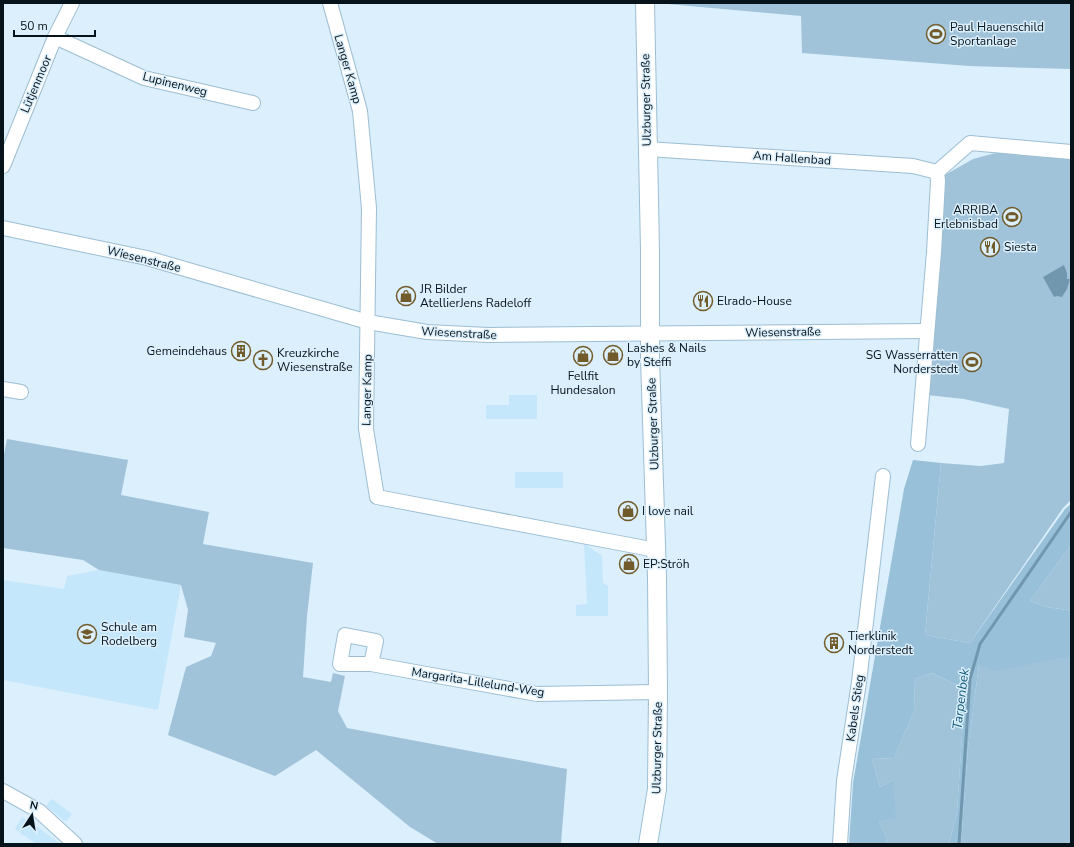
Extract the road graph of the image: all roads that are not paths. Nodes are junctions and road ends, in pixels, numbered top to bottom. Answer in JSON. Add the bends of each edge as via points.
{"nodes":[{"id":1,"x":330,"y":3,"type":"edge"},
{"id":2,"x":644,"y":3,"type":"edge"},
{"id":3,"x":68,"y":5,"type":"edge"},
{"id":4,"x":55,"y":37,"type":"junction"},
{"id":5,"x":253,"y":103,"type":"dead end"},
{"id":6,"x":647,"y":149,"type":"junction"},
{"id":7,"x":1071,"y":152,"type":"edge"},
{"id":8,"x":3,"y":166,"type":"edge"},
{"id":9,"x":937,"y":172,"type":"junction"},
{"id":10,"x":3,"y":228,"type":"edge"},
{"id":11,"x":368,"y":322,"type":"junction"},
{"id":12,"x":928,"y":331,"type":"junction"},
{"id":13,"x":650,"y":334,"type":"junction"},
{"id":14,"x":3,"y":389,"type":"edge"},
{"id":15,"x":21,"y":392,"type":"dead end"},
{"id":16,"x":918,"y":444,"type":"dead end"},
{"id":17,"x":883,"y":476,"type":"dead end"},
{"id":18,"x":656,"y":550,"type":"junction"},
{"id":19,"x":371,"y":664,"type":"dead end"},
{"id":20,"x":658,"y":692,"type":"junction"},
{"id":21,"x":3,"y":791,"type":"edge"},
{"id":22,"x":76,"y":844,"type":"edge"},
{"id":23,"x":648,"y":844,"type":"edge"},
{"id":24,"x":840,"y":844,"type":"edge"}],
"edges":[{"from":1,"to":11,"type":"street","name":"Langer Kamp","via":[[360,111],[369,208]]},
{"from":2,"to":6,"type":"main road","name":"Ulzburger Straße"},
{"from":3,"to":4,"type":"street","name":"Lütjenmoor"},
{"from":4,"to":5,"type":"street","name":"Lupinenweg","via":[[144,78]]},
{"from":4,"to":8,"type":"street","name":"Lütjenmoor"},
{"from":6,"to":9,"type":"street","name":"Am Hallenbad","via":[[913,166]]},
{"from":6,"to":13,"type":"main road","name":"Ulzburger Straße"},
{"from":7,"to":9,"type":"street","via":[[970,143]]},
{"from":9,"to":12,"type":"street"},
{"from":10,"to":11,"type":"street","name":"Wiesenstraße","via":[[147,258]]},
{"from":11,"to":13,"type":"street","name":"Wiesenstraße","via":[[426,332],[488,335]]},
{"from":11,"to":18,"type":"street","name":"Langer Kamp","via":[[366,429],[377,497]]},
{"from":12,"to":13,"type":"street","name":"Wiesenstraße"},
{"from":12,"to":16,"type":"street"},
{"from":13,"to":18,"type":"main road","name":"Ulzburger Straße"},
{"from":14,"to":15,"type":"street"},
{"from":17,"to":24,"type":"street","name":"Kabels Stieg","via":[[844,781]]},
{"from":18,"to":20,"type":"main road","name":"Ulzburger Straße"},
{"from":19,"to":20,"type":"street","name":"Margarita-Lillelund-Weg","via":[[537,694]]},
{"from":20,"to":23,"type":"main road","name":"Ulzburger Straße","via":[[658,790]]},
{"from":21,"to":22,"type":"street","via":[[39,811]]}]}
